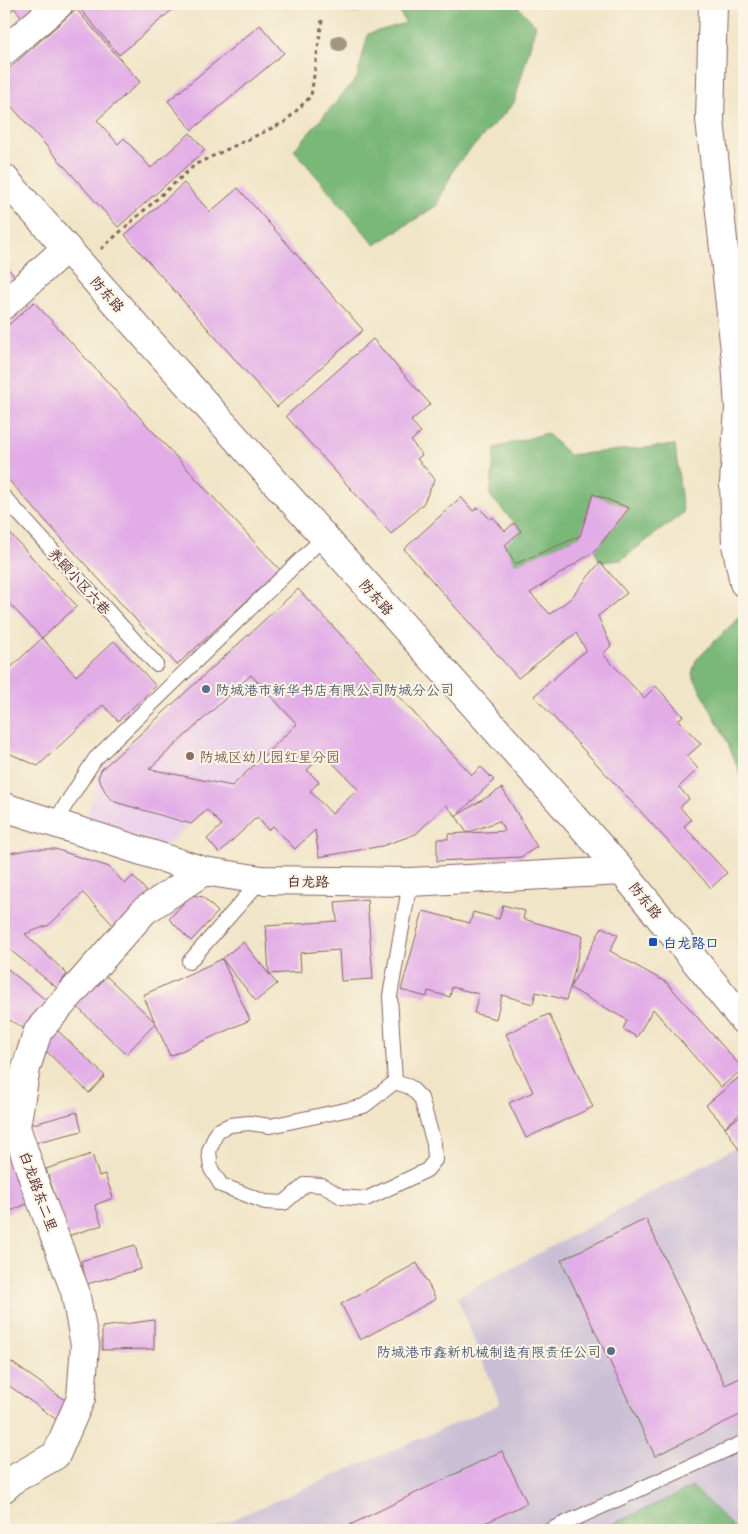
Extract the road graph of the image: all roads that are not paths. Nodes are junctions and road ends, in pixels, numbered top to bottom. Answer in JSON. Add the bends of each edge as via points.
{"nodes":[{"id":1,"x":59,"y":4,"type":"edge"},
{"id":2,"x":713,"y":4,"type":"edge"},
{"id":3,"x":4,"y":52,"type":"edge"},
{"id":4,"x":4,"y":178,"type":"edge"},
{"id":5,"x":74,"y":257,"type":"junction"},
{"id":6,"x":4,"y":305,"type":"edge"},
{"id":7,"x":4,"y":497,"type":"edge"},
{"id":8,"x":324,"y":537,"type":"junction"},
{"id":9,"x":744,"y":583,"type":"edge"},
{"id":10,"x":156,"y":664,"type":"dead end"},
{"id":11,"x":4,"y":807,"type":"edge"},
{"id":12,"x":54,"y":823,"type":"junction"},
{"id":13,"x":204,"y":871,"type":"junction"},
{"id":14,"x":622,"y":871,"type":"junction"},
{"id":15,"x":261,"y":880,"type":"junction"},
{"id":16,"x":410,"y":882,"type":"junction"},
{"id":17,"x":189,"y":962,"type":"dead end"},
{"id":18,"x":744,"y":1021,"type":"edge"},
{"id":19,"x":395,"y":1082,"type":"junction"},
{"id":20,"x":744,"y":1442,"type":"edge"},
{"id":21,"x":4,"y":1488,"type":"edge"},
{"id":22,"x":550,"y":1530,"type":"edge"}],
"edges":[{"from":1,"to":3,"type":"street"},
{"from":2,"to":9,"type":"street","via":[[710,120],[739,409],[734,483],[736,544]]},
{"from":4,"to":5,"type":"street","name":"防东路"},
{"from":5,"to":6,"type":"street"},
{"from":5,"to":8,"type":"street","name":"防东路"},
{"from":7,"to":10,"type":"lane","name":"养颐小区六巷"},
{"from":8,"to":12,"type":"lane","via":[[95,759]]},
{"from":8,"to":14,"type":"street","name":"防东路"},
{"from":11,"to":12,"type":"street","name":"白龙路"},
{"from":12,"to":13,"type":"street","name":"白龙路"},
{"from":13,"to":15,"type":"street","name":"白龙路"},
{"from":13,"to":21,"type":"street","name":"白龙路东二里","via":[[144,911],[38,1031],[26,1068],[16,1127],[75,1291],[85,1346],[81,1398],[56,1455]]},
{"from":14,"to":16,"type":"street","name":"白龙路"},
{"from":14,"to":18,"type":"street","name":"防东路"},
{"from":15,"to":16,"type":"street","name":"白龙路"},
{"from":15,"to":17,"type":"lane"},
{"from":16,"to":19,"type":"lane","via":[[390,996]]},
{"from":19,"to":19,"type":"lane","via":[[364,1106],[270,1126],[230,1124],[217,1132],[209,1151],[211,1169],[221,1186],[266,1202],[284,1203],[306,1184],[322,1185],[342,1196],[366,1199],[427,1170],[434,1160],[434,1144],[421,1098],[410,1087]]},
{"from":20,"to":22,"type":"lane"}]}
